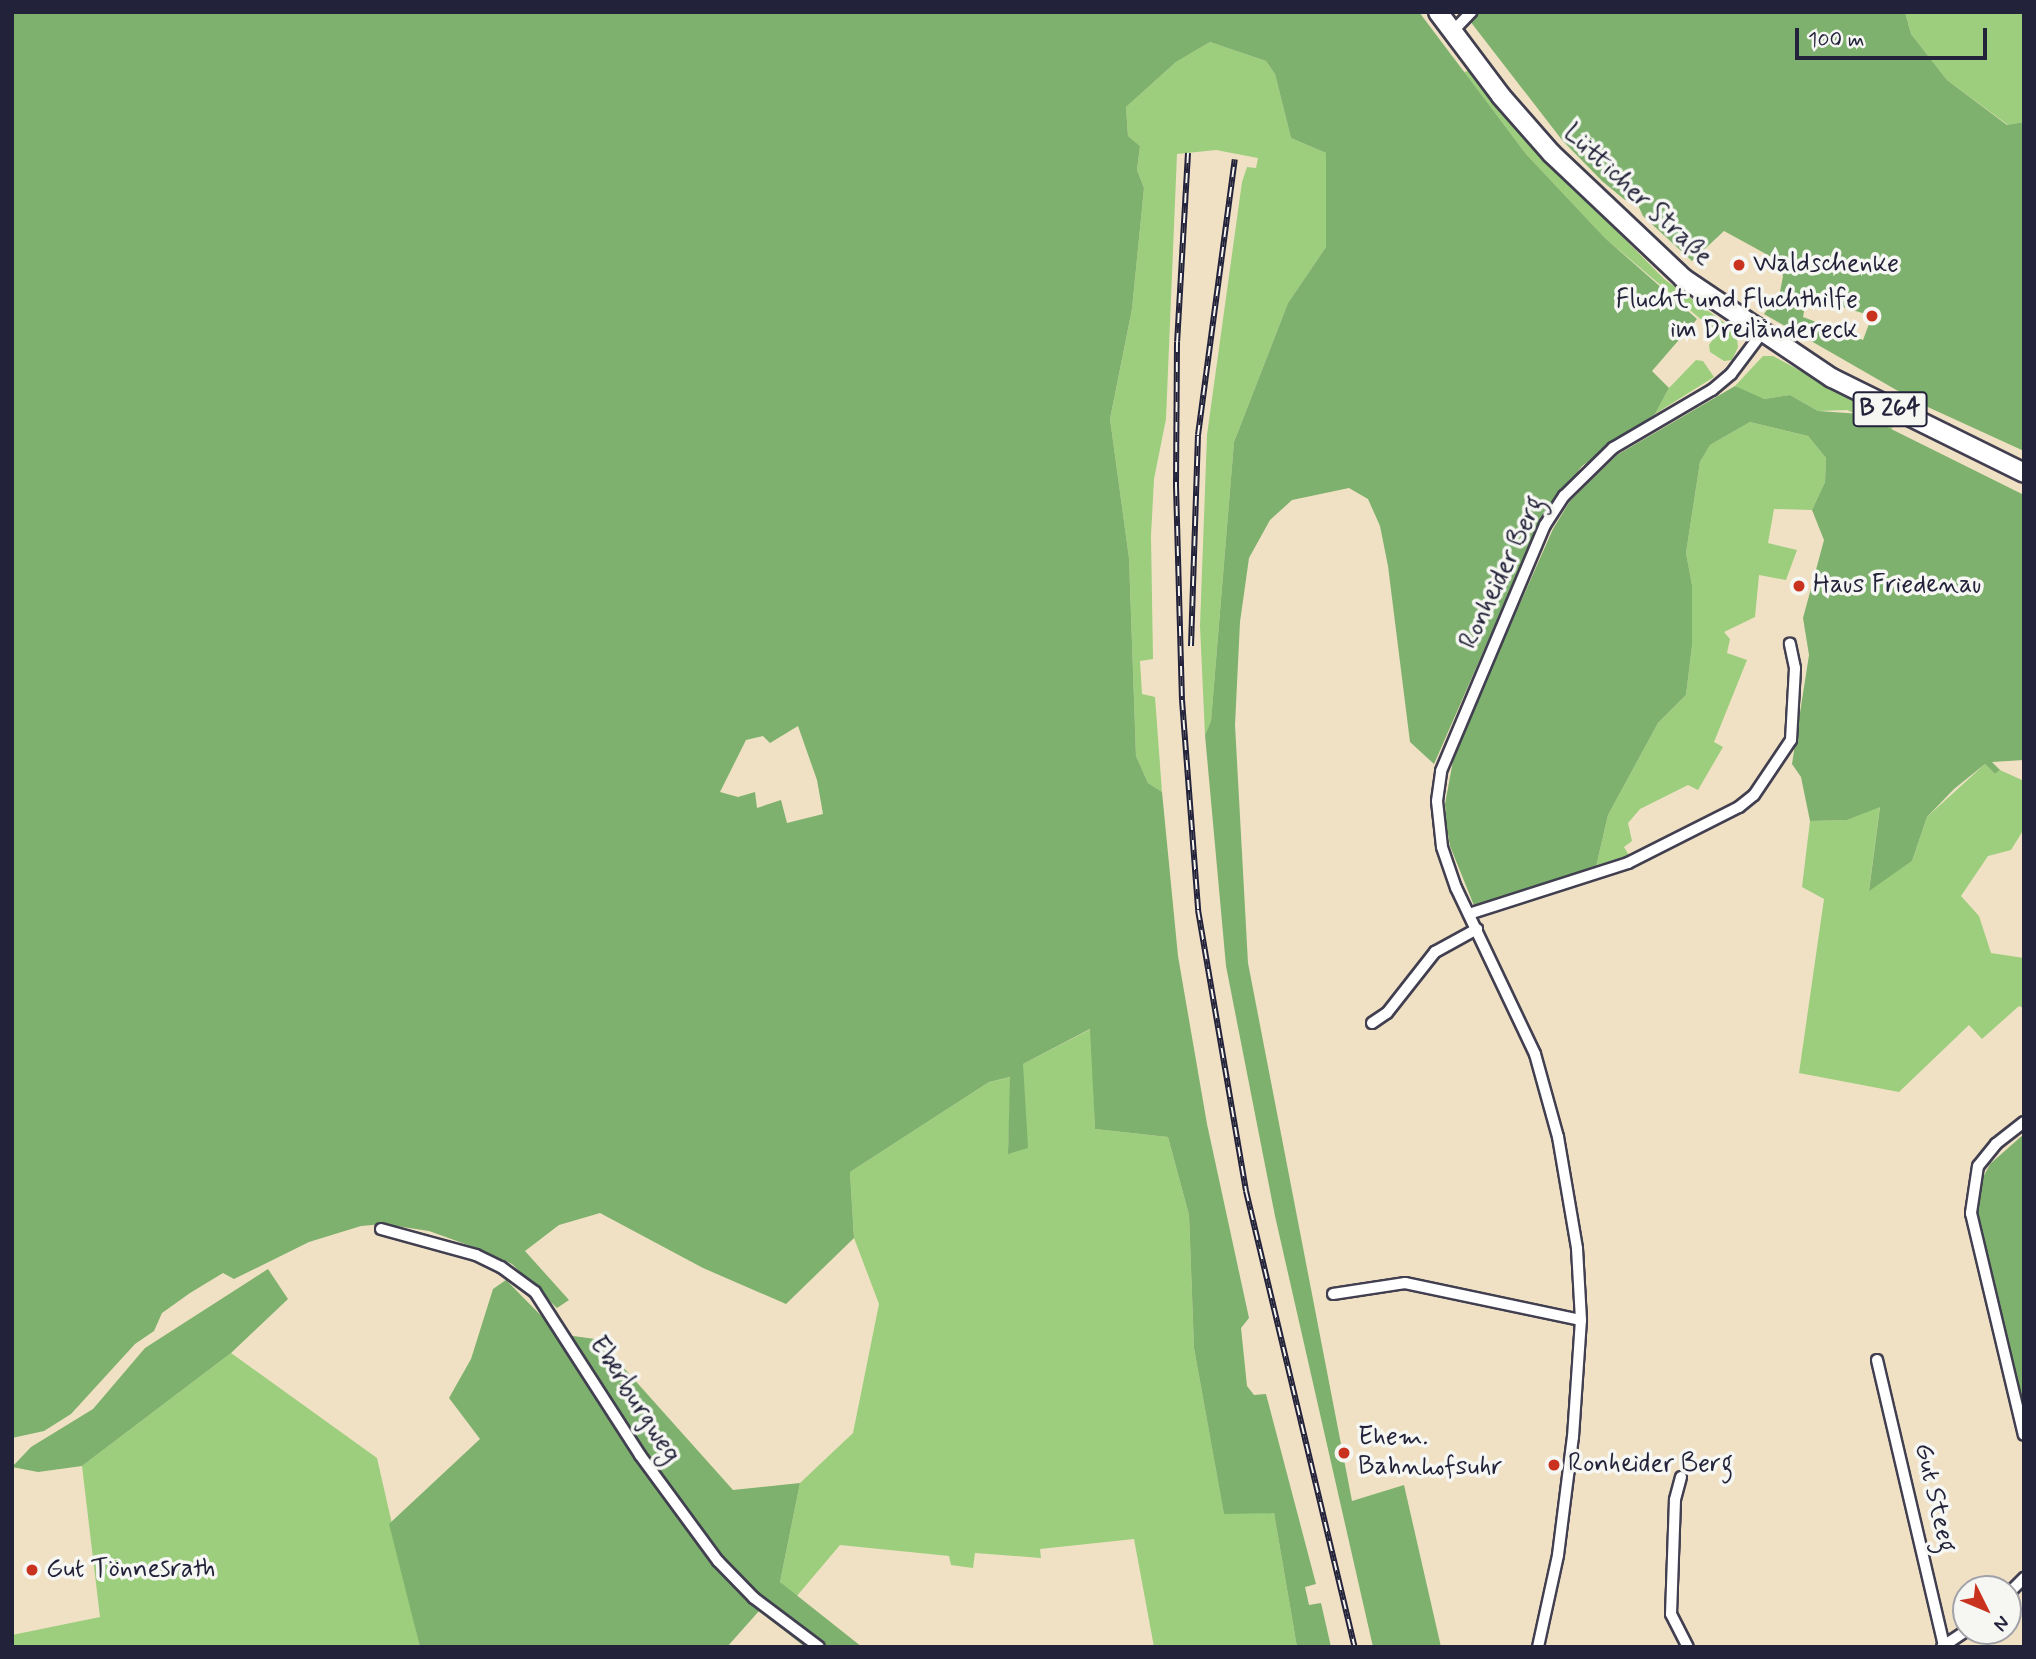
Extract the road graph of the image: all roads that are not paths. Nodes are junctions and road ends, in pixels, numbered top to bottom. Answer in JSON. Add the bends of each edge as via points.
{"nodes":[{"id":1,"x":1438,"y":12,"type":"edge"},
{"id":2,"x":1471,"y":12,"type":"edge"},
{"id":3,"x":1452,"y":32,"type":"junction"},
{"id":4,"x":1761,"y":334,"type":"junction"},
{"id":5,"x":2024,"y":472,"type":"edge"},
{"id":6,"x":1790,"y":644,"type":"dead end"},
{"id":7,"x":1469,"y":914,"type":"junction"},
{"id":8,"x":1477,"y":929,"type":"junction"},
{"id":9,"x":1372,"y":1023,"type":"dead end"},
{"id":10,"x":2024,"y":1122,"type":"edge"},
{"id":11,"x":381,"y":1229,"type":"dead end"},
{"id":12,"x":1333,"y":1294,"type":"dead end"},
{"id":13,"x":1580,"y":1320,"type":"junction"},
{"id":14,"x":1877,"y":1360,"type":"dead end"},
{"id":15,"x":2024,"y":1435,"type":"edge"},
{"id":16,"x":1681,"y":1477,"type":"dead end"},
{"id":17,"x":1943,"y":1646,"type":"edge"},
{"id":18,"x":819,"y":1647,"type":"edge"},
{"id":19,"x":1538,"y":1647,"type":"edge"},
{"id":20,"x":1688,"y":1647,"type":"edge"}],
"edges":[{"from":1,"to":3,"type":"main road","name":"Lütticher Straße","number":"B 264"},
{"from":2,"to":3,"type":"street"},
{"from":3,"to":4,"type":"main road","name":"Lütticher Straße","number":"B 264","via":[[1501,96],[1605,209],[1683,278]]},
{"from":4,"to":5,"type":"main road","name":"Lütticher Straße","number":"B 264","via":[[1917,424]]},
{"from":4,"to":7,"type":"street","name":"Ronheider Berg","via":[[1731,374],[1712,390],[1613,447],[1586,469],[1545,525],[1441,771],[1437,801],[1440,839]]},
{"from":6,"to":7,"type":"street","via":[[1795,668],[1791,740],[1754,795],[1628,863]]},
{"from":7,"to":8,"type":"street","name":"Ronheider Berg"},
{"from":8,"to":9,"type":"street","via":[[1436,952],[1387,1013]]},
{"from":8,"to":13,"type":"street","name":"Ronheider Berg","via":[[1535,1054],[1558,1137],[1577,1248]]},
{"from":10,"to":15,"type":"street","via":[[1978,1166],[1971,1213]]},
{"from":11,"to":18,"type":"street","name":"Eberburgweg","via":[[475,1255],[501,1267],[534,1292],[640,1455],[718,1560],[754,1598]]},
{"from":12,"to":13,"type":"street","via":[[1405,1283]]},
{"from":13,"to":19,"type":"street","name":"Ronheider Berg","via":[[1570,1470]]},
{"from":14,"to":17,"type":"street","name":"Gut Steeg"},
{"from":16,"to":20,"type":"street","via":[[1675,1500],[1671,1614]]}]}
